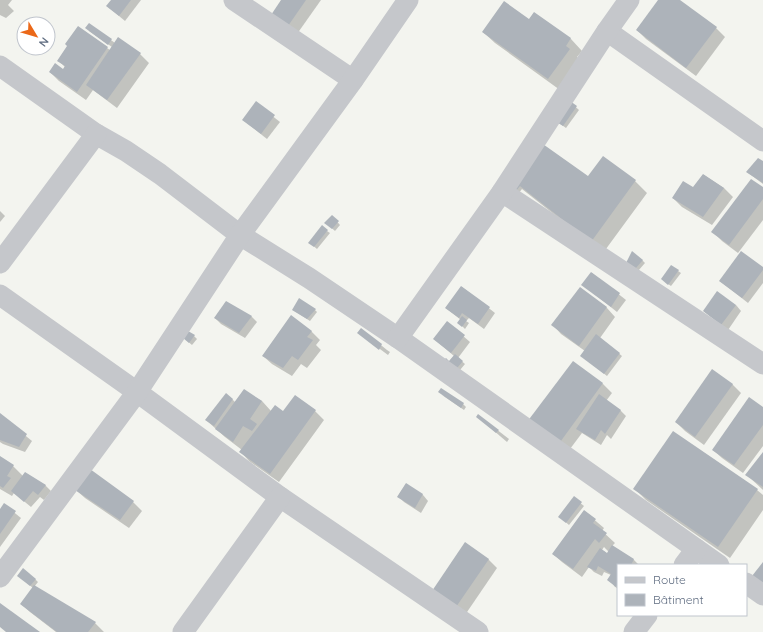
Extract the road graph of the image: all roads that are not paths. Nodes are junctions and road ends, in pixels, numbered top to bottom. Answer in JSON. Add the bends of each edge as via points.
{"nodes":[{"id":1,"x":234,"y":0,"type":"edge"},
{"id":2,"x":408,"y":0,"type":"edge"},
{"id":3,"x":629,"y":0,"type":"edge"},
{"id":4,"x":607,"y":31,"type":"junction"},
{"id":5,"x":0,"y":66,"type":"edge"},
{"id":6,"x":353,"y":80,"type":"junction"},
{"id":7,"x":96,"y":134,"type":"junction"},
{"id":8,"x":763,"y":140,"type":"edge"},
{"id":9,"x":502,"y":192,"type":"junction"},
{"id":10,"x":240,"y":235,"type":"junction"},
{"id":11,"x":0,"y":263,"type":"edge"},
{"id":12,"x":0,"y":295,"type":"edge"},
{"id":13,"x":398,"y":338,"type":"junction"},
{"id":14,"x":763,"y":364,"type":"edge"},
{"id":15,"x":137,"y":392,"type":"junction"},
{"id":16,"x":280,"y":497,"type":"junction"},
{"id":17,"x":690,"y":557,"type":"edge"},
{"id":18,"x":715,"y":564,"type":"edge"},
{"id":19,"x":0,"y":577,"type":"edge"},
{"id":20,"x":747,"y":584,"type":"edge"},
{"id":21,"x":763,"y":595,"type":"edge"},
{"id":22,"x":646,"y":616,"type":"edge"},
{"id":23,"x":183,"y":632,"type":"edge"},
{"id":24,"x":478,"y":632,"type":"edge"},
{"id":25,"x":634,"y":632,"type":"edge"}],
"edges":[{"from":1,"to":6,"type":"street"},
{"from":2,"to":6,"type":"street"},
{"from":3,"to":4,"type":"street"},
{"from":4,"to":8,"type":"street"},
{"from":4,"to":9,"type":"street"},
{"from":5,"to":7,"type":"street"},
{"from":6,"to":10,"type":"street"},
{"from":7,"to":10,"type":"street","via":[[160,174]]},
{"from":7,"to":11,"type":"street"},
{"from":9,"to":13,"type":"street"},
{"from":9,"to":14,"type":"street"},
{"from":10,"to":13,"type":"street"},
{"from":10,"to":15,"type":"street"},
{"from":12,"to":15,"type":"street"},
{"from":13,"to":17,"type":"street"},
{"from":15,"to":16,"type":"street"},
{"from":15,"to":19,"type":"street"},
{"from":16,"to":23,"type":"street"},
{"from":16,"to":24,"type":"street"},
{"from":17,"to":18,"type":"street"},
{"from":20,"to":21,"type":"street"},
{"from":22,"to":25,"type":"street"}]}
